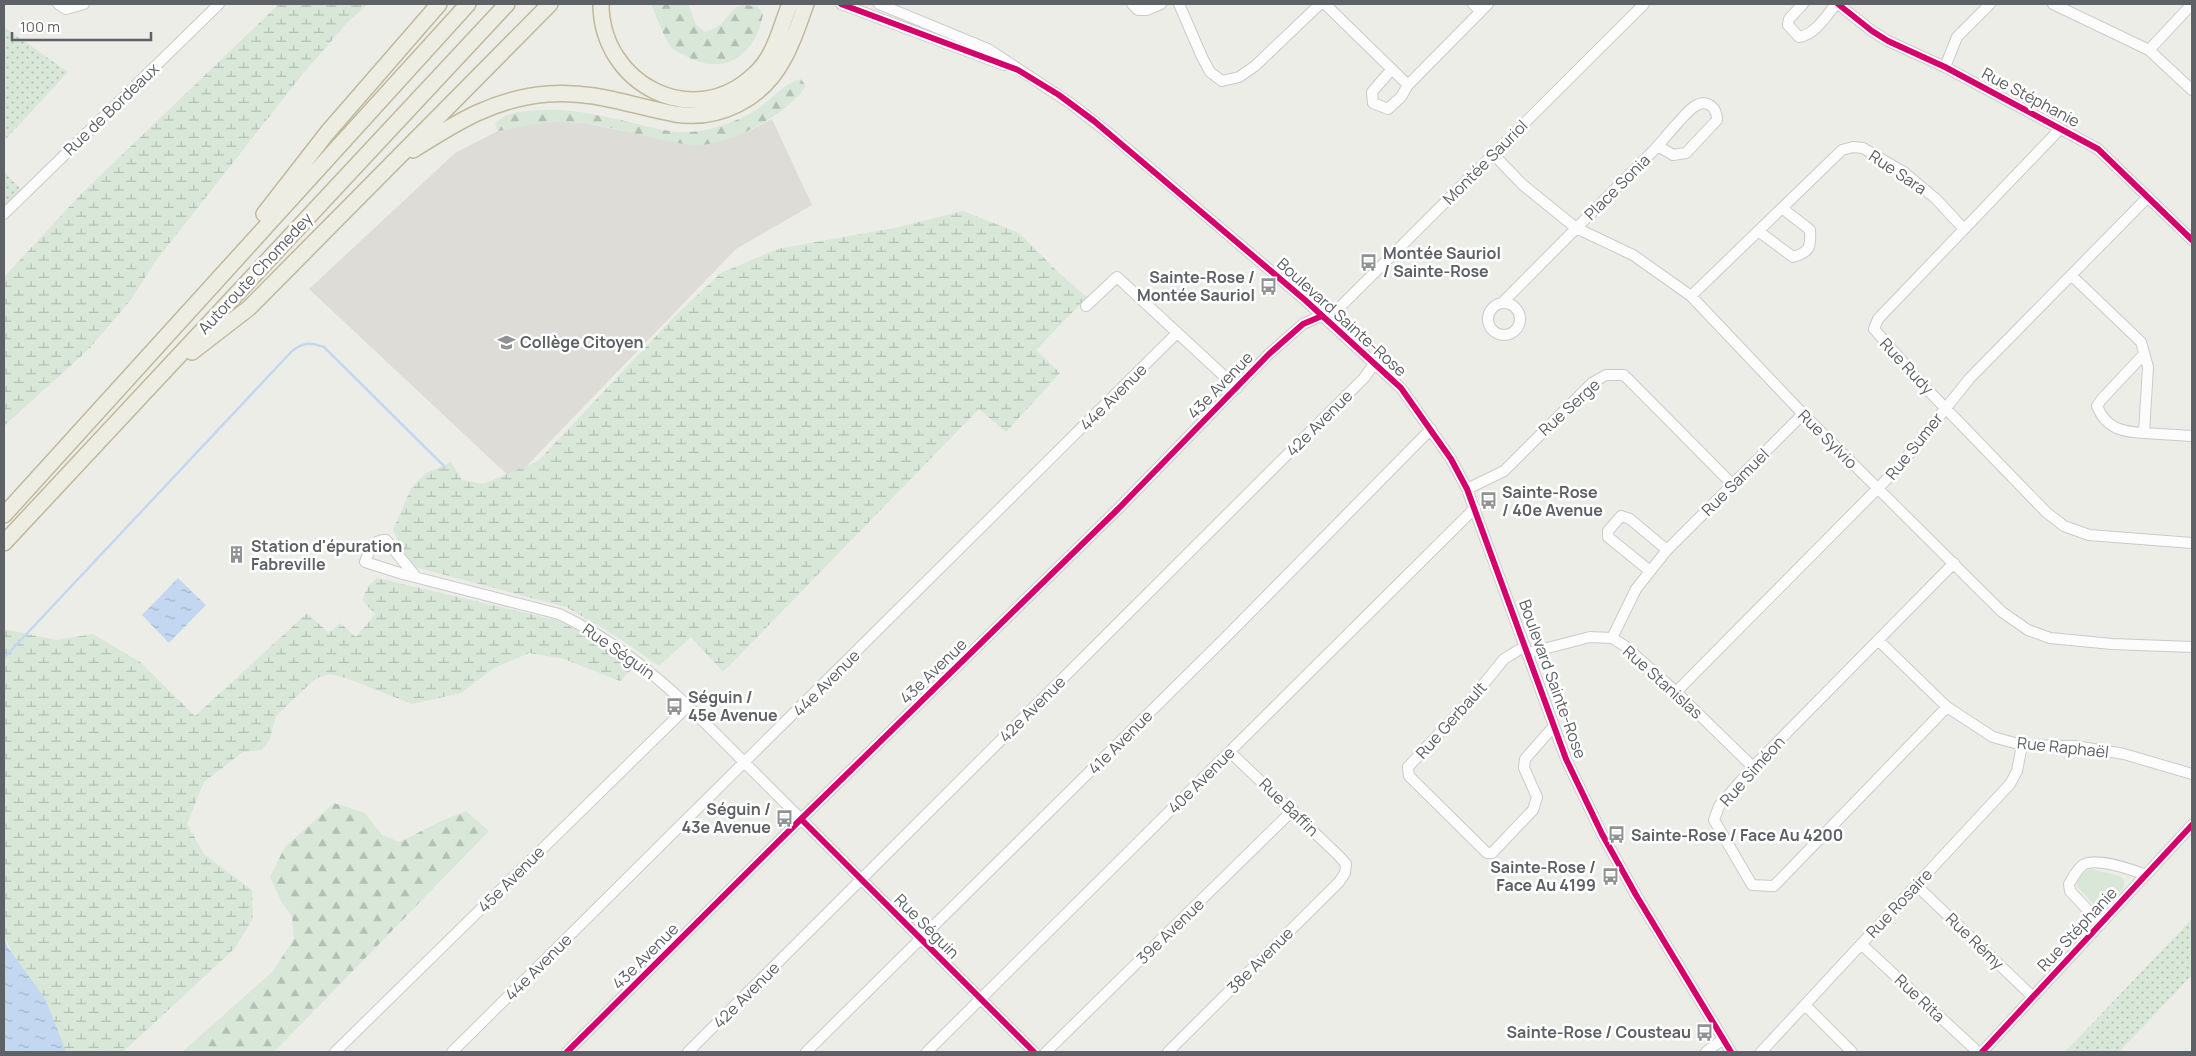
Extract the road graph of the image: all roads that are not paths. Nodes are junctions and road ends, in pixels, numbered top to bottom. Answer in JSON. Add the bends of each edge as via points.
{"nodes":[{"id":1,"x":58,"y":4,"type":"edge"},
{"id":2,"x":84,"y":4,"type":"edge"},
{"id":3,"x":219,"y":4,"type":"edge"},
{"id":4,"x":439,"y":4,"type":"edge"},
{"id":5,"x":468,"y":4,"type":"edge"},
{"id":6,"x":507,"y":4,"type":"edge"},
{"id":7,"x":550,"y":4,"type":"edge"},
{"id":8,"x":601,"y":4,"type":"edge"},
{"id":9,"x":778,"y":4,"type":"edge"},
{"id":10,"x":806,"y":4,"type":"edge"},
{"id":11,"x":841,"y":4,"type":"edge"},
{"id":12,"x":879,"y":4,"type":"edge"},
{"id":13,"x":1132,"y":4,"type":"edge"},
{"id":14,"x":1161,"y":4,"type":"edge"},
{"id":15,"x":1179,"y":4,"type":"edge"},
{"id":16,"x":1320,"y":4,"type":"edge"},
{"id":17,"x":1325,"y":4,"type":"edge"},
{"id":18,"x":1644,"y":4,"type":"edge"},
{"id":19,"x":1803,"y":4,"type":"edge"},
{"id":20,"x":1837,"y":4,"type":"edge"},
{"id":21,"x":1990,"y":4,"type":"edge"},
{"id":22,"x":2052,"y":4,"type":"edge"},
{"id":23,"x":2192,"y":4,"type":"edge"},
{"id":24,"x":1480,"y":6,"type":"edge"},
{"id":25,"x":788,"y":11,"type":"edge"},
{"id":26,"x":2149,"y":50,"type":"junction"},
{"id":27,"x":1945,"y":66,"type":"junction"},
{"id":28,"x":1392,"y":69,"type":"junction"},
{"id":29,"x":1018,"y":70,"type":"junction"},
{"id":30,"x":1408,"y":85,"type":"junction"},
{"id":31,"x":2192,"y":90,"type":"edge"},
{"id":32,"x":2060,"y":129,"type":"junction"},
{"id":33,"x":1658,"y":146,"type":"junction"},
{"id":34,"x":1493,"y":154,"type":"junction"},
{"id":35,"x":389,"y":166,"type":"junction"},
{"id":36,"x":2148,"y":197,"type":"junction"},
{"id":37,"x":1782,"y":208,"type":"junction"},
{"id":38,"x":4,"y":214,"type":"edge"},
{"id":39,"x":1576,"y":228,"type":"junction"},
{"id":40,"x":1964,"y":229,"type":"junction"},
{"id":41,"x":1758,"y":231,"type":"junction"},
{"id":42,"x":2192,"y":240,"type":"edge"},
{"id":43,"x":2071,"y":275,"type":"junction"},
{"id":44,"x":1691,"y":296,"type":"junction"},
{"id":45,"x":1503,"y":302,"type":"dead end"},
{"id":46,"x":196,"y":303,"type":"junction"},
{"id":47,"x":1086,"y":306,"type":"dead end"},
{"id":48,"x":1322,"y":316,"type":"junction"},
{"id":49,"x":1177,"y":333,"type":"junction"},
{"id":50,"x":2144,"y":354,"type":"junction"},
{"id":51,"x":1374,"y":364,"type":"junction"},
{"id":52,"x":155,"y":381,"type":"junction"},
{"id":53,"x":1237,"y":388,"type":"junction"},
{"id":54,"x":1946,"y":406,"type":"junction"},
{"id":55,"x":1803,"y":414,"type":"junction"},
{"id":56,"x":1431,"y":429,"type":"junction"},
{"id":57,"x":2144,"y":433,"type":"junction"},
{"id":58,"x":2192,"y":436,"type":"edge"},
{"id":59,"x":1732,"y":484,"type":"junction"},
{"id":60,"x":1467,"y":489,"type":"junction"},
{"id":61,"x":1878,"y":489,"type":"junction"},
{"id":62,"x":1475,"y":508,"type":"junction"},
{"id":63,"x":4,"y":515,"type":"edge"},
{"id":64,"x":4,"y":543,"type":"edge"},
{"id":65,"x":2192,"y":543,"type":"edge"},
{"id":66,"x":1666,"y":550,"type":"junction"},
{"id":67,"x":1954,"y":563,"type":"junction"},
{"id":68,"x":1650,"y":571,"type":"junction"},
{"id":69,"x":416,"y":577,"type":"junction"},
{"id":70,"x":1612,"y":638,"type":"junction"},
{"id":71,"x":1878,"y":640,"type":"junction"},
{"id":72,"x":2192,"y":647,"type":"edge"},
{"id":73,"x":1527,"y":649,"type":"junction"},
{"id":74,"x":1676,"y":692,"type":"junction"},
{"id":75,"x":688,"y":706,"type":"junction"},
{"id":76,"x":1947,"y":707,"type":"junction"},
{"id":77,"x":1554,"y":726,"type":"junction"},
{"id":78,"x":2022,"y":745,"type":"junction"},
{"id":79,"x":1230,"y":752,"type":"junction"},
{"id":80,"x":745,"y":763,"type":"junction"},
{"id":81,"x":1753,"y":767,"type":"junction"},
{"id":82,"x":2192,"y":774,"type":"edge"},
{"id":83,"x":1293,"y":810,"type":"junction"},
{"id":84,"x":801,"y":819,"type":"junction"},
{"id":85,"x":2192,"y":825,"type":"edge"},
{"id":86,"x":1346,"y":864,"type":"joint"},
{"id":87,"x":2146,"y":875,"type":"junction"},
{"id":88,"x":861,"y":880,"type":"junction"},
{"id":89,"x":1916,"y":885,"type":"junction"},
{"id":90,"x":2101,"y":924,"type":"junction"},
{"id":91,"x":921,"y":939,"type":"junction"},
{"id":92,"x":1861,"y":944,"type":"junction"},
{"id":93,"x":2033,"y":997,"type":"junction"},
{"id":94,"x":981,"y":999,"type":"junction"},
{"id":95,"x":1805,"y":1005,"type":"junction"},
{"id":96,"x":1723,"y":1039,"type":"junction"},
{"id":97,"x":335,"y":1052,"type":"edge"},
{"id":98,"x":452,"y":1052,"type":"edge"},
{"id":99,"x":567,"y":1052,"type":"edge"},
{"id":100,"x":688,"y":1052,"type":"edge"},
{"id":101,"x":806,"y":1052,"type":"edge"},
{"id":102,"x":927,"y":1052,"type":"edge"},
{"id":103,"x":1034,"y":1052,"type":"edge"},
{"id":104,"x":1046,"y":1052,"type":"edge"},
{"id":105,"x":1168,"y":1052,"type":"edge"},
{"id":106,"x":1706,"y":1052,"type":"edge"},
{"id":107,"x":1732,"y":1052,"type":"edge"},
{"id":108,"x":1761,"y":1052,"type":"edge"},
{"id":109,"x":1852,"y":1052,"type":"edge"},
{"id":110,"x":1980,"y":1052,"type":"edge"}],
"edges":[{"from":1,"to":2,"type":"street","via":[[66,9]]},
{"from":3,"to":38,"type":"street","name":"Rue de Bordeaux"},
{"from":4,"to":46,"type":"highway","via":[[328,133]]},
{"from":5,"to":46,"type":"highway","name":"Autoroute Chomedey"},
{"from":6,"to":52,"type":"highway","name":"Autoroute Chomedey"},
{"from":7,"to":35,"type":"highway"},
{"from":8,"to":25,"type":"highway","via":[[607,41],[623,66],[645,87],[682,99],[717,96],[748,80],[766,61]]},
{"from":9,"to":25,"type":"highway"},
{"from":10,"to":35,"type":"highway","via":[[779,68],[757,92],[730,108],[705,115],[685,115],[594,95],[536,95],[474,113]]},
{"from":11,"to":29,"type":"street","name":"Boulevard Sainte-Rose"},
{"from":12,"to":29,"type":"street","name":"Boulevard Sainte-Rose","via":[[974,43]]},
{"from":13,"to":14,"type":"street","via":[[1138,10],[1147,10]]},
{"from":15,"to":16,"type":"street","via":[[1210,72],[1222,81],[1239,77],[1255,66]]},
{"from":17,"to":28,"type":"street"},
{"from":18,"to":34,"type":"street","name":"Montée Sauriol"},
{"from":19,"to":20,"type":"street","name":"Rue Stéphanie","via":[[1788,19],[1788,25],[1798,37],[1815,29]]},
{"from":20,"to":27,"type":"street","name":"Rue Stéphanie","via":[[1872,31]]},
{"from":21,"to":27,"type":"street","via":[[1957,37]]},
{"from":22,"to":26,"type":"street"},
{"from":23,"to":26,"type":"street"},
{"from":24,"to":30,"type":"street"},
{"from":26,"to":31,"type":"street"},
{"from":27,"to":32,"type":"street","name":"Rue Stéphanie"},
{"from":28,"to":30,"type":"street"},
{"from":28,"to":30,"type":"street","via":[[1372,92],[1373,103],[1388,109],[1402,97]]},
{"from":29,"to":48,"type":"street","name":"Boulevard Sainte-Rose","via":[[1094,121]]},
{"from":32,"to":36,"type":"street","name":"Rue Stéphanie","via":[[2098,149]]},
{"from":32,"to":40,"type":"street","name":"Rue Rudy"},
{"from":33,"to":33,"type":"street","name":"Place Sonia","via":[[1674,155],[1686,153],[1717,120],[1717,112],[1706,103],[1694,106]]},
{"from":33,"to":39,"type":"street","name":"Place Sonia"},
{"from":34,"to":39,"type":"street","name":"Rue Sylvio","via":[[1523,185]]},
{"from":34,"to":48,"type":"street","name":"Montée Sauriol","via":[[1339,308]]},
{"from":35,"to":52,"type":"highway","via":[[248,308]]},
{"from":36,"to":42,"type":"street","name":"Rue Stéphanie"},
{"from":36,"to":43,"type":"street","name":"Rue Sumer"},
{"from":37,"to":40,"type":"street","name":"Rue Sara","via":[[1842,150],[1863,148],[1905,173]]},
{"from":37,"to":41,"type":"street","name":"Rue Sara"},
{"from":37,"to":41,"type":"street","via":[[1810,230],[1811,244],[1804,254],[1793,257]]},
{"from":39,"to":44,"type":"street","name":"Rue Sylvio","via":[[1633,255]]},
{"from":39,"to":45,"type":"street","name":"Place Sonia"},
{"from":40,"to":54,"type":"street","name":"Rue Rudy","via":[[1878,319],[1874,329]]},
{"from":41,"to":44,"type":"street","name":"Rue Sara"},
{"from":43,"to":50,"type":"street","via":[[2141,342]]},
{"from":43,"to":54,"type":"street","name":"Rue Sumer"},
{"from":44,"to":55,"type":"street","name":"Rue Sylvio"},
{"from":46,"to":63,"type":"highway","name":"Autoroute Chomedey"},
{"from":47,"to":49,"type":"street","via":[[1117,277]]},
{"from":48,"to":51,"type":"street","name":"Boulevard Sainte-Rose"},
{"from":48,"to":53,"type":"street","name":"43e Avenue","via":[[1303,324]]},
{"from":49,"to":53,"type":"street"},
{"from":49,"to":80,"type":"street","name":"44e Avenue"},
{"from":50,"to":57,"type":"street","via":[[2148,367]]},
{"from":50,"to":57,"type":"street","via":[[2098,406],[2100,414],[2120,432]]},
{"from":51,"to":56,"type":"street","name":"Boulevard Sainte-Rose","via":[[1400,388]]},
{"from":51,"to":88,"type":"street","name":"42e Avenue","via":[[1364,378]]},
{"from":52,"to":64,"type":"highway","name":"Autoroute Chomedey"},
{"from":53,"to":84,"type":"street","name":"43e Avenue"},
{"from":54,"to":61,"type":"street","name":"Rue Sumer"},
{"from":54,"to":65,"type":"street","name":"Rue Rudy","via":[[2046,512],[2064,526],[2089,535]]},
{"from":55,"to":59,"type":"street","name":"Rue Samuel"},
{"from":55,"to":61,"type":"street","name":"Rue Sylvio"},
{"from":56,"to":60,"type":"street","name":"Boulevard Sainte-Rose"},
{"from":56,"to":91,"type":"street","name":"41e Avenue"},
{"from":57,"to":58,"type":"street"},
{"from":59,"to":60,"type":"street","name":"Rue Serge","via":[[1624,375],[1606,375],[1571,402],[1504,471]]},
{"from":59,"to":66,"type":"street","name":"Rue Samuel"},
{"from":60,"to":62,"type":"street","name":"Boulevard Sainte-Rose"},
{"from":61,"to":67,"type":"street","name":"Rue Sylvio"},
{"from":61,"to":74,"type":"street","name":"Rue Sumer"},
{"from":62,"to":73,"type":"street","name":"Boulevard Sainte-Rose"},
{"from":62,"to":79,"type":"street","name":"40e Avenue"},
{"from":66,"to":68,"type":"street","name":"Rue Samuel"},
{"from":66,"to":68,"type":"street","via":[[1630,519],[1621,516],[1608,531],[1608,537]]},
{"from":67,"to":71,"type":"street","name":"Rue Siméon"},
{"from":67,"to":72,"type":"street","name":"Rue Sylvio","via":[[2002,612],[2028,630],[2050,638]]},
{"from":68,"to":70,"type":"street","name":"Rue Samuel","via":[[1636,589]]},
{"from":69,"to":69,"type":"street","name":"Rue Séguin","via":[[365,562],[372,547],[386,540]]},
{"from":69,"to":75,"type":"street","name":"Rue Séguin","via":[[559,614],[574,621],[632,657]]},
{"from":70,"to":73,"type":"street","name":"Rue Stanislas","via":[[1590,637]]},
{"from":70,"to":74,"type":"street","name":"Rue Stanislas"},
{"from":71,"to":76,"type":"street","name":"Rue Raphaël"},
{"from":71,"to":81,"type":"street","name":"Rue Siméon"},
{"from":73,"to":77,"type":"street","name":"Boulevard Sainte-Rose"},
{"from":73,"to":77,"type":"street","name":"Rue Gerbault","via":[[1504,659],[1408,767],[1409,776],[1487,853],[1492,853],[1534,810],[1537,797],[1524,768],[1525,759]]},
{"from":74,"to":81,"type":"street","name":"Rue Stanislas"},
{"from":75,"to":80,"type":"street","name":"Rue Séguin"},
{"from":75,"to":97,"type":"street","name":"45e Avenue"},
{"from":76,"to":78,"type":"street","name":"Rue Raphaël","via":[[1993,737]]},
{"from":76,"to":81,"type":"street","name":"Rue Siméon","via":[[1774,886],[1752,885],[1714,820],[1720,806]]},
{"from":77,"to":96,"type":"street","name":"Boulevard Sainte-Rose","via":[[1566,759],[1606,840]]},
{"from":78,"to":82,"type":"street","name":"Rue Raphaël","via":[[2075,746],[2124,754]]},
{"from":78,"to":89,"type":"street","name":"Rue Rosaire","via":[[2017,771],[2010,784]]},
{"from":79,"to":83,"type":"street","name":"Rue Baffin"},
{"from":79,"to":94,"type":"street","name":"40e Avenue"},
{"from":80,"to":84,"type":"street","name":"Rue Séguin"},
{"from":80,"to":98,"type":"street","name":"44e Avenue"},
{"from":83,"to":86,"type":"street","name":"Rue Baffin"},
{"from":83,"to":104,"type":"street","name":"39e Avenue"},
{"from":84,"to":88,"type":"street","name":"Rue Séguin"},
{"from":84,"to":99,"type":"street","name":"43e Avenue"},
{"from":85,"to":87,"type":"street","name":"Rue Stéphanie"},
{"from":86,"to":105,"type":"street","name":"38e Avenue","via":[[1339,882]]},
{"from":87,"to":90,"type":"street","name":"Rue Stéphanie"},
{"from":87,"to":90,"type":"street","name":"Rue Stéphanie","via":[[2123,867],[2088,863],[2082,866],[2069,884],[2070,891]]},
{"from":88,"to":91,"type":"street","name":"Rue Séguin"},
{"from":88,"to":100,"type":"street","name":"42e Avenue"},
{"from":89,"to":92,"type":"street","name":"Rue Rosaire"},
{"from":89,"to":93,"type":"street","name":"Rue Rémy"},
{"from":90,"to":93,"type":"street","name":"Rue Stéphanie"},
{"from":91,"to":94,"type":"street","name":"Rue Séguin"},
{"from":91,"to":101,"type":"street","name":"41e Avenue"},
{"from":92,"to":95,"type":"street","name":"Rue Rosaire"},
{"from":92,"to":110,"type":"street","name":"Rue Rita"},
{"from":93,"to":110,"type":"street","name":"Rue Stéphanie"},
{"from":94,"to":102,"type":"street","name":"40e Avenue"},
{"from":94,"to":103,"type":"street","name":"Rue Séguin"},
{"from":95,"to":108,"type":"street","name":"Rue Rosaire"},
{"from":95,"to":109,"type":"street"},
{"from":96,"to":106,"type":"street"},
{"from":96,"to":107,"type":"street","name":"Boulevard Sainte-Rose"}]}
